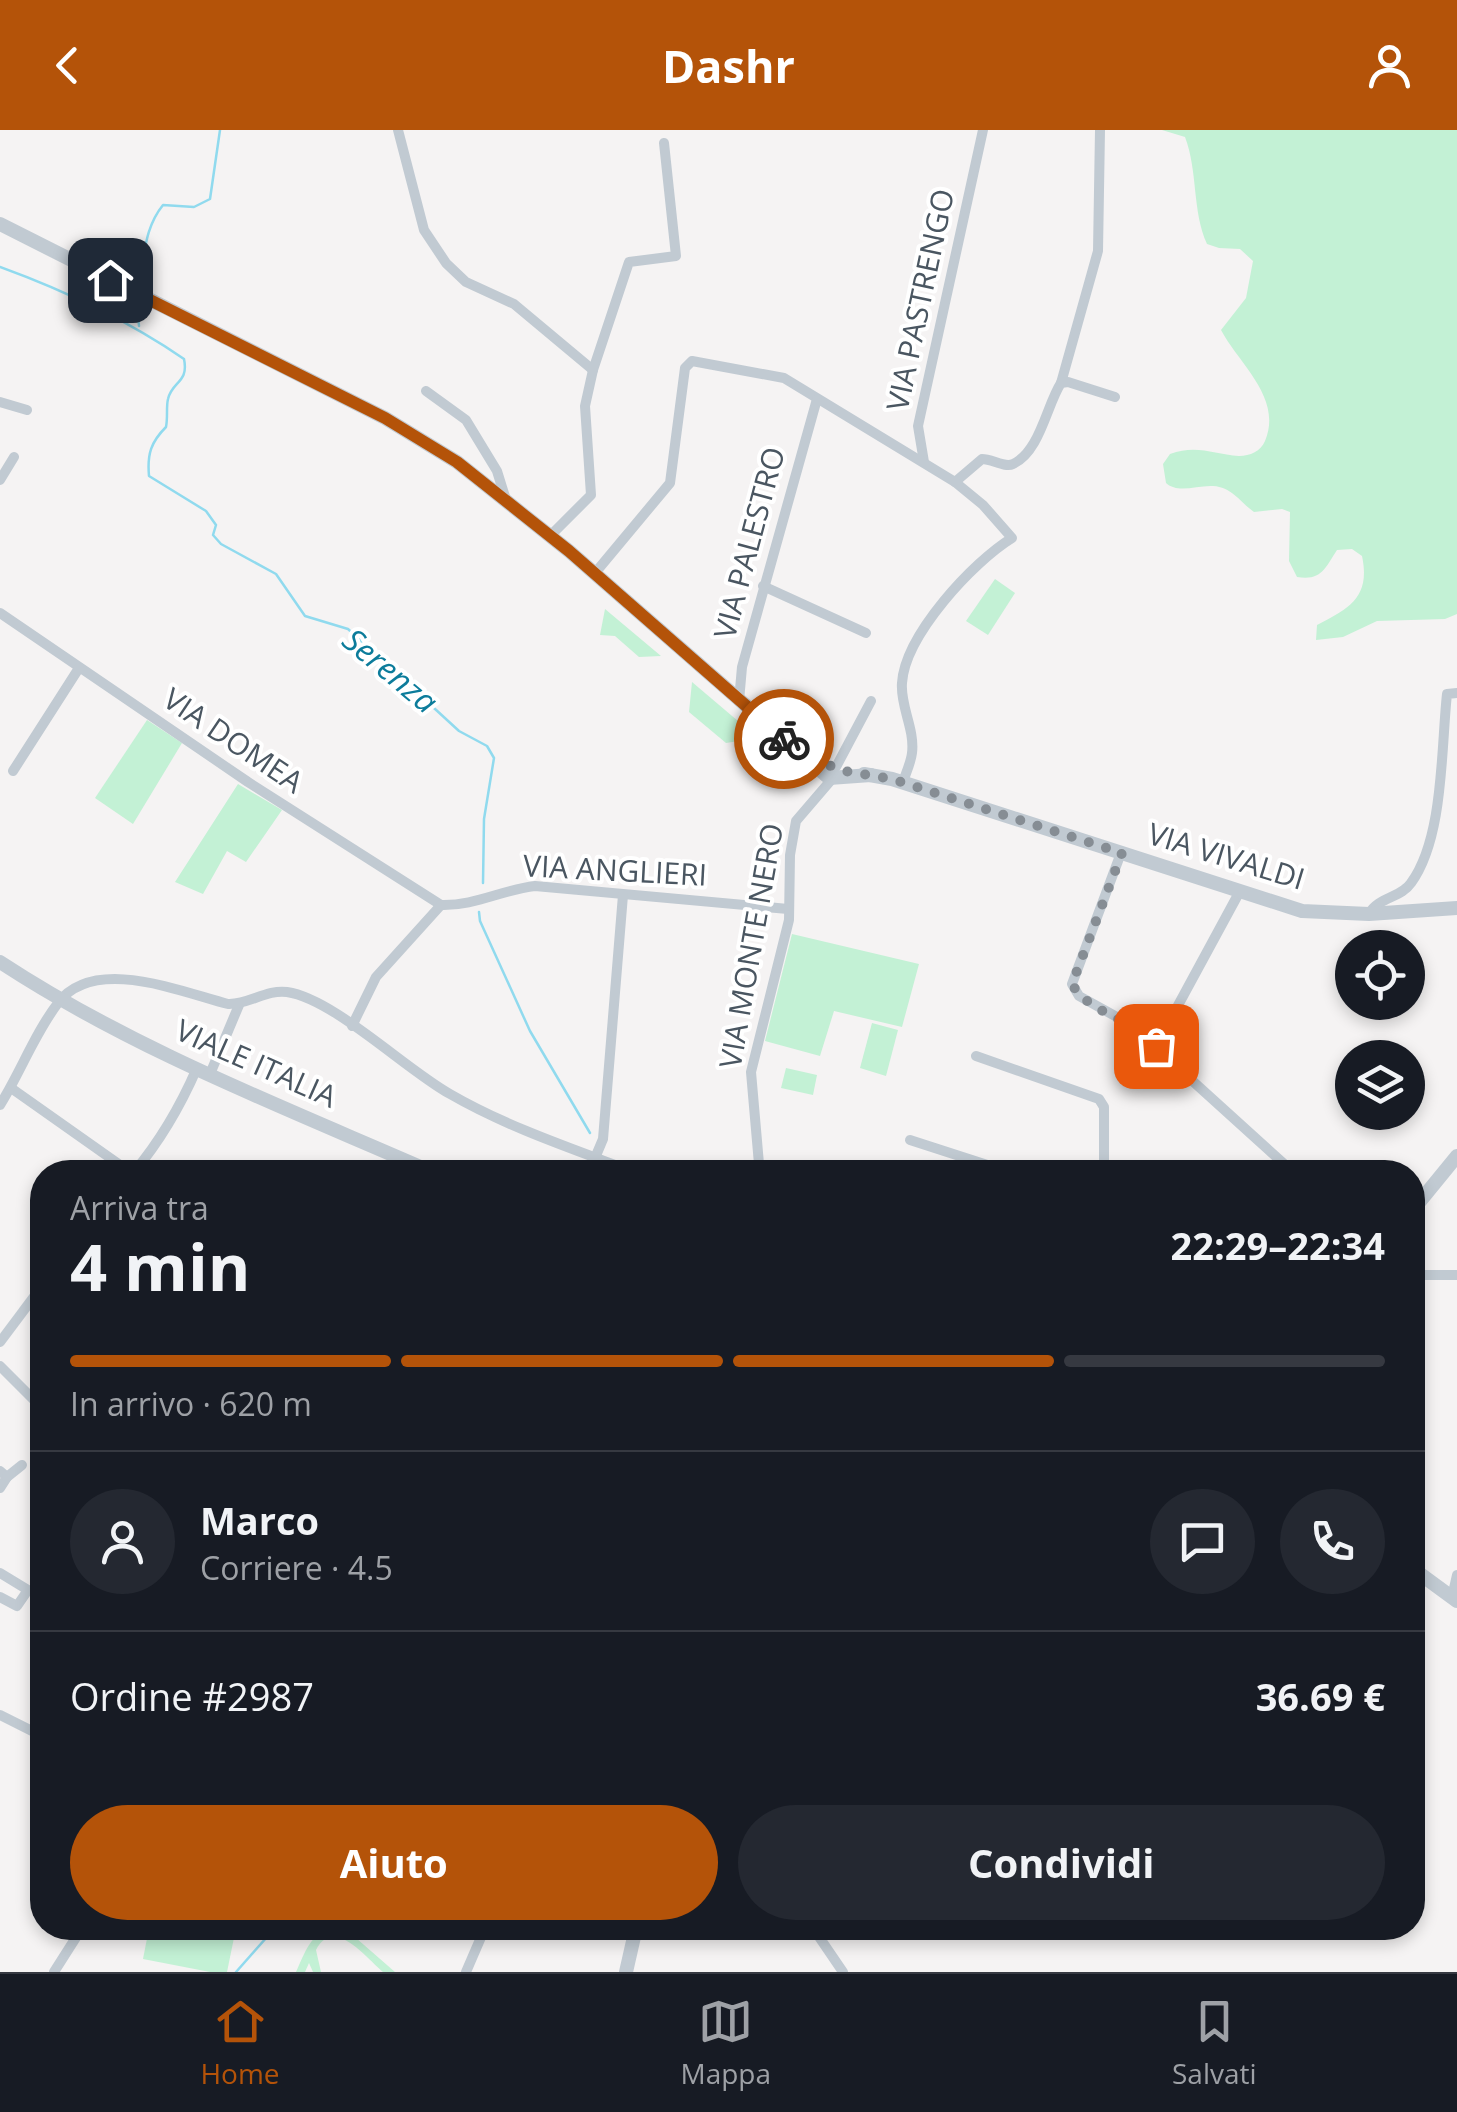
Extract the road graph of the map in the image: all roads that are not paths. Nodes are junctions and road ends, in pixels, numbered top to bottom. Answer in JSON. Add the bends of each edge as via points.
{"nodes":[{"id":1,"x":398,"y":130,"type":"edge"},
{"id":2,"x":983,"y":130,"type":"edge"},
{"id":3,"x":1100,"y":130,"type":"edge"},
{"id":4,"x":664,"y":143,"type":"dead end"},
{"id":5,"x":0,"y":224,"type":"edge"},
{"id":6,"x":593,"y":370,"type":"junction"},
{"id":7,"x":1060,"y":383,"type":"junction"},
{"id":8,"x":426,"y":391,"type":"dead end"},
{"id":9,"x":1115,"y":396,"type":"dead end"},
{"id":10,"x":817,"y":398,"type":"junction"},
{"id":11,"x":0,"y":402,"type":"edge"},
{"id":12,"x":26,"y":410,"type":"dead end"},
{"id":13,"x":14,"y":457,"type":"dead end"},
{"id":14,"x":924,"y":462,"type":"junction"},
{"id":15,"x":0,"y":480,"type":"edge"},
{"id":16,"x":956,"y":482,"type":"junction"},
{"id":17,"x":506,"y":501,"type":"junction"},
{"id":18,"x":550,"y":536,"type":"junction"},
{"id":19,"x":595,"y":573,"type":"junction"},
{"id":20,"x":763,"y":586,"type":"junction"},
{"id":21,"x":0,"y":614,"type":"edge"},
{"id":22,"x":866,"y":633,"type":"dead end"},
{"id":23,"x":80,"y":668,"type":"junction"},
{"id":24,"x":1457,"y":693,"type":"edge"},
{"id":25,"x":871,"y":700,"type":"dead end"},
{"id":26,"x":738,"y":702,"type":"junction"},
{"id":27,"x":14,"y":771,"type":"dead end"},
{"id":28,"x":832,"y":773,"type":"junction"},
{"id":29,"x":904,"y":782,"type":"junction"},
{"id":30,"x":1122,"y":853,"type":"junction"},
{"id":31,"x":1240,"y":891,"type":"junction"},
{"id":32,"x":623,"y":895,"type":"junction"},
{"id":33,"x":440,"y":905,"type":"junction"},
{"id":34,"x":1457,"y":908,"type":"edge"},
{"id":35,"x":788,"y":909,"type":"junction"},
{"id":36,"x":1370,"y":914,"type":"junction"},
{"id":37,"x":0,"y":962,"type":"edge"},
{"id":38,"x":59,"y":1000,"type":"junction"},
{"id":39,"x":239,"y":1005,"type":"junction"},
{"id":40,"x":352,"y":1026,"type":"junction"},
{"id":41,"x":1156,"y":1046,"type":"junction"},
{"id":42,"x":976,"y":1056,"type":"dead end"},
{"id":43,"x":204,"y":1071,"type":"junction"},
{"id":44,"x":11,"y":1088,"type":"junction"},
{"id":45,"x":0,"y":1106,"type":"edge"},
{"id":46,"x":910,"y":1140,"type":"dead end"},
{"id":47,"x":1457,"y":1156,"type":"edge"},
{"id":48,"x":596,"y":1158,"type":"junction"},
{"id":49,"x":115,"y":1160,"type":"edge"},
{"id":50,"x":144,"y":1160,"type":"edge"},
{"id":51,"x":405,"y":1160,"type":"edge"},
{"id":52,"x":601,"y":1160,"type":"edge"},
{"id":53,"x":760,"y":1160,"type":"edge"},
{"id":54,"x":972,"y":1160,"type":"edge"},
{"id":55,"x":1104,"y":1160,"type":"edge"},
{"id":56,"x":1280,"y":1160,"type":"edge"},
{"id":57,"x":1425,"y":1195,"type":"edge"},
{"id":58,"x":1457,"y":1275,"type":"edge"},
{"id":59,"x":1425,"y":1276,"type":"edge"},
{"id":60,"x":30,"y":1305,"type":"edge"},
{"id":61,"x":0,"y":1342,"type":"edge"},
{"id":62,"x":0,"y":1366,"type":"edge"},
{"id":63,"x":30,"y":1396,"type":"edge"},
{"id":64,"x":22,"y":1464,"type":"dead end"},
{"id":65,"x":4,"y":1474,"type":"edge"},
{"id":66,"x":0,"y":1488,"type":"edge"},
{"id":67,"x":0,"y":1573,"type":"edge"},
{"id":68,"x":1457,"y":1575,"type":"edge"},
{"id":69,"x":1425,"y":1577,"type":"edge"},
{"id":70,"x":0,"y":1597,"type":"edge"},
{"id":71,"x":1455,"y":1599,"type":"edge"},
{"id":72,"x":0,"y":1715,"type":"edge"},
{"id":73,"x":30,"y":1730,"type":"edge"},
{"id":74,"x":74,"y":1940,"type":"edge"},
{"id":75,"x":480,"y":1940,"type":"edge"},
{"id":76,"x":633,"y":1940,"type":"edge"},
{"id":77,"x":822,"y":1940,"type":"edge"},
{"id":78,"x":54,"y":1972,"type":"edge"},
{"id":79,"x":466,"y":1972,"type":"edge"},
{"id":80,"x":626,"y":1972,"type":"edge"},
{"id":81,"x":843,"y":1972,"type":"edge"}],
"edges":[{"from":1,"to":6,"type":"street","via":[[424,230],[446,263],[466,282],[514,304]]},
{"from":2,"to":14,"type":"street","name":"VIA PASTRENGO","via":[[918,426]]},
{"from":3,"to":7,"type":"street","via":[[1098,251]]},
{"from":4,"to":6,"type":"street","via":[[676,256],[629,262]]},
{"from":5,"to":17,"type":"street","via":[[385,418]]},
{"from":6,"to":18,"type":"street","via":[[585,406],[591,495]]},
{"from":7,"to":9,"type":"street"},
{"from":7,"to":16,"type":"street","via":[[1044,426],[1015,462],[982,459]]},
{"from":8,"to":17,"type":"street","via":[[466,420],[497,471]]},
{"from":10,"to":14,"type":"street","name":"VIA PASTRENGO"},
{"from":10,"to":19,"type":"street","name":"VIA PASTRENGO","via":[[784,378],[692,362],[684,368],[670,482]]},
{"from":10,"to":20,"type":"street","name":"VIA PALESTRO"},
{"from":11,"to":12,"type":"street"},
{"from":13,"to":15,"type":"street"},
{"from":14,"to":16,"type":"street"},
{"from":16,"to":29,"type":"street","via":[[1012,538],[988,553],[938,607],[905,666],[901,686],[913,751]]},
{"from":17,"to":18,"type":"street"},
{"from":18,"to":19,"type":"street"},
{"from":19,"to":26,"type":"street"},
{"from":20,"to":22,"type":"street"},
{"from":20,"to":26,"type":"street","name":"VIA PALESTRO"},
{"from":21,"to":23,"type":"street","name":"VIA DOMEA"},
{"from":23,"to":27,"type":"street"},
{"from":23,"to":33,"type":"street","name":"VIA DOMEA"},
{"from":24,"to":36,"type":"street","via":[[1447,694],[1434,823],[1422,864],[1409,887],[1374,904]]},
{"from":25,"to":28,"type":"street","name":"VIA MONTE NERO"},
{"from":26,"to":28,"type":"street"},
{"from":28,"to":29,"type":"street","name":"VIA VIVALDI"},
{"from":28,"to":35,"type":"street","name":"VIA MONTE NERO","via":[[796,821]]},
{"from":29,"to":30,"type":"street","name":"VIA VIVALDI"},
{"from":30,"to":31,"type":"street","name":"VIA VIVALDI"},
{"from":30,"to":41,"type":"street","via":[[1072,984],[1079,996],[1144,1032]]},
{"from":31,"to":36,"type":"street","name":"VIA VIVALDI","via":[[1302,911]]},
{"from":31,"to":41,"type":"street"},
{"from":32,"to":33,"type":"street","name":"VIA ANGLIERI","via":[[535,886],[467,905]]},
{"from":32,"to":35,"type":"street","name":"VIA ANGLIERI"},
{"from":32,"to":48,"type":"street","via":[[603,1139]]},
{"from":33,"to":40,"type":"street","via":[[376,976]]},
{"from":34,"to":36,"type":"street","name":"VIA VIVALDI"},
{"from":35,"to":53,"type":"street","name":"VIA MONTE NERO","via":[[751,1072]]},
{"from":37,"to":38,"type":"street","name":"VIALE ITALIA"},
{"from":38,"to":39,"type":"street","via":[[82,984],[131,978]]},
{"from":38,"to":43,"type":"street","name":"VIALE ITALIA"},
{"from":38,"to":44,"type":"street"},
{"from":39,"to":40,"type":"street","via":[[286,992]]},
{"from":39,"to":43,"type":"street"},
{"from":40,"to":48,"type":"street","via":[[452,1096]]},
{"from":41,"to":56,"type":"street"},
{"from":42,"to":55,"type":"street","via":[[1100,1099]]},
{"from":43,"to":50,"type":"street"},
{"from":43,"to":51,"type":"street","name":"VIALE ITALIA"},
{"from":44,"to":45,"type":"street"},
{"from":44,"to":49,"type":"street"},
{"from":46,"to":54,"type":"street"},
{"from":47,"to":57,"type":"street"},
{"from":48,"to":52,"type":"street"},
{"from":58,"to":59,"type":"street"},
{"from":60,"to":61,"type":"street"},
{"from":62,"to":63,"type":"street"},
{"from":64,"to":65,"type":"street"},
{"from":65,"to":66,"type":"street"},
{"from":67,"to":70,"type":"street","via":[[28,1590],[17,1606]]},
{"from":68,"to":71,"type":"street"},
{"from":69,"to":71,"type":"street"},
{"from":72,"to":73,"type":"street"},
{"from":74,"to":78,"type":"street"},
{"from":75,"to":79,"type":"street"},
{"from":76,"to":80,"type":"street"},
{"from":77,"to":81,"type":"street"}]}
